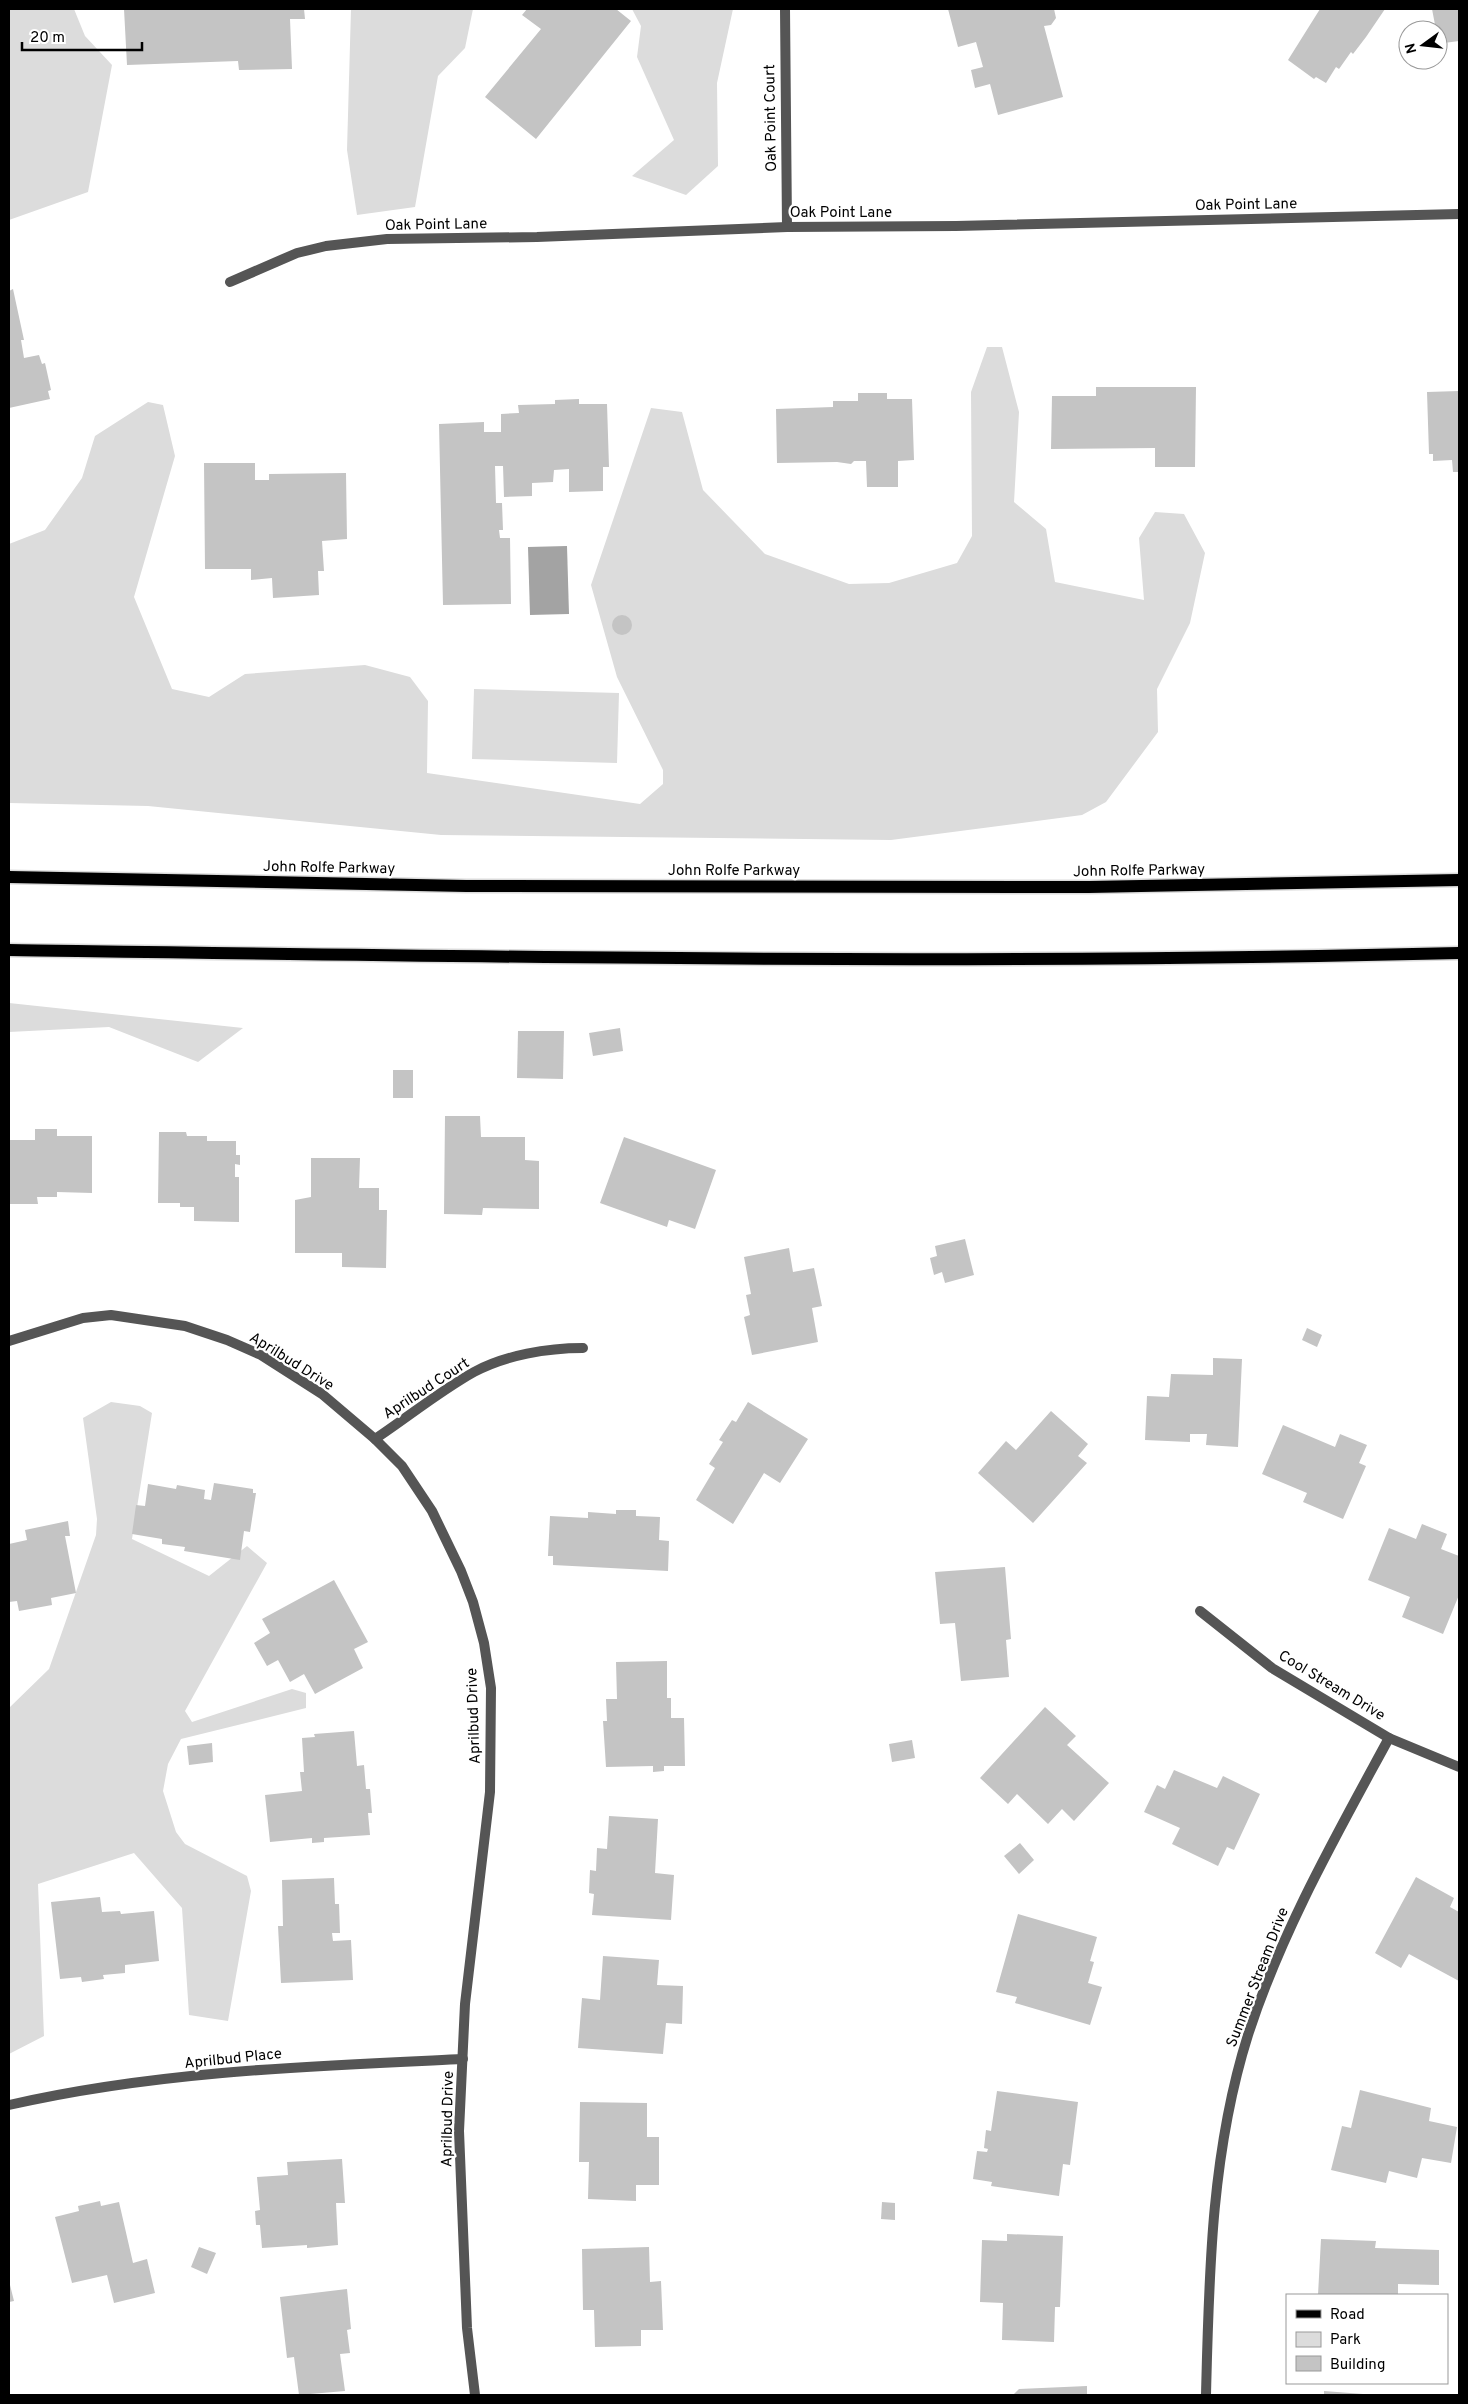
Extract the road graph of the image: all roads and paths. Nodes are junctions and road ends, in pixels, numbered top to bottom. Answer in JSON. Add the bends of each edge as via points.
{"nodes":[{"id":1,"x":785,"y":9,"type":"edge"},
{"id":2,"x":1459,"y":214,"type":"edge"},
{"id":3,"x":787,"y":227,"type":"junction"},
{"id":4,"x":230,"y":282,"type":"dead end"},
{"id":5,"x":9,"y":877,"type":"edge"},
{"id":6,"x":1459,"y":880,"type":"edge"},
{"id":7,"x":9,"y":950,"type":"edge"},
{"id":8,"x":1459,"y":953,"type":"edge"},
{"id":9,"x":9,"y":1342,"type":"edge"},
{"id":10,"x":582,"y":1348,"type":"dead end"},
{"id":11,"x":375,"y":1439,"type":"junction"},
{"id":12,"x":1200,"y":1611,"type":"dead end"},
{"id":13,"x":1388,"y":1738,"type":"junction"},
{"id":14,"x":1459,"y":1767,"type":"edge"},
{"id":15,"x":463,"y":2059,"type":"junction"},
{"id":16,"x":9,"y":2105,"type":"edge"},
{"id":17,"x":475,"y":2395,"type":"edge"},
{"id":18,"x":1206,"y":2395,"type":"edge"}],
"edges":[{"from":1,"to":3,"type":"street","name":"Oak Point Court"},
{"from":2,"to":3,"type":"street","name":"Oak Point Lane"},
{"from":3,"to":4,"type":"street","name":"Oak Point Lane","via":[[386,239],[326,246],[297,254]]},
{"from":5,"to":6,"type":"main road","name":"John Rolfe Parkway","via":[[466,886],[1089,887]]},
{"from":7,"to":8,"type":"main road","via":[[977,960]]},
{"from":9,"to":11,"type":"street","name":"Aprilbud Drive","via":[[83,1318],[111,1315],[185,1326],[261,1355],[322,1394]]},
{"from":10,"to":11,"type":"street","name":"Aprilbud Court","via":[[553,1348],[501,1361],[475,1372]]},
{"from":11,"to":15,"type":"street","name":"Aprilbud Drive","via":[[402,1466],[432,1511],[462,1571],[484,1643],[491,1688],[490,1792],[465,2004]]},
{"from":12,"to":13,"type":"street","name":"Cool Stream Drive","via":[[1272,1668]]},
{"from":13,"to":14,"type":"street","name":"Cool Stream Drive"},
{"from":13,"to":18,"type":"street","name":"Summer Stream Drive","via":[[1308,1890],[1281,1948],[1248,2036],[1218,2172],[1208,2278]]},
{"from":15,"to":16,"type":"street","name":"Aprilbud Place","via":[[258,2068],[55,2094]]},
{"from":15,"to":17,"type":"street","name":"Aprilbud Drive","via":[[461,2171],[467,2328]]}]}
